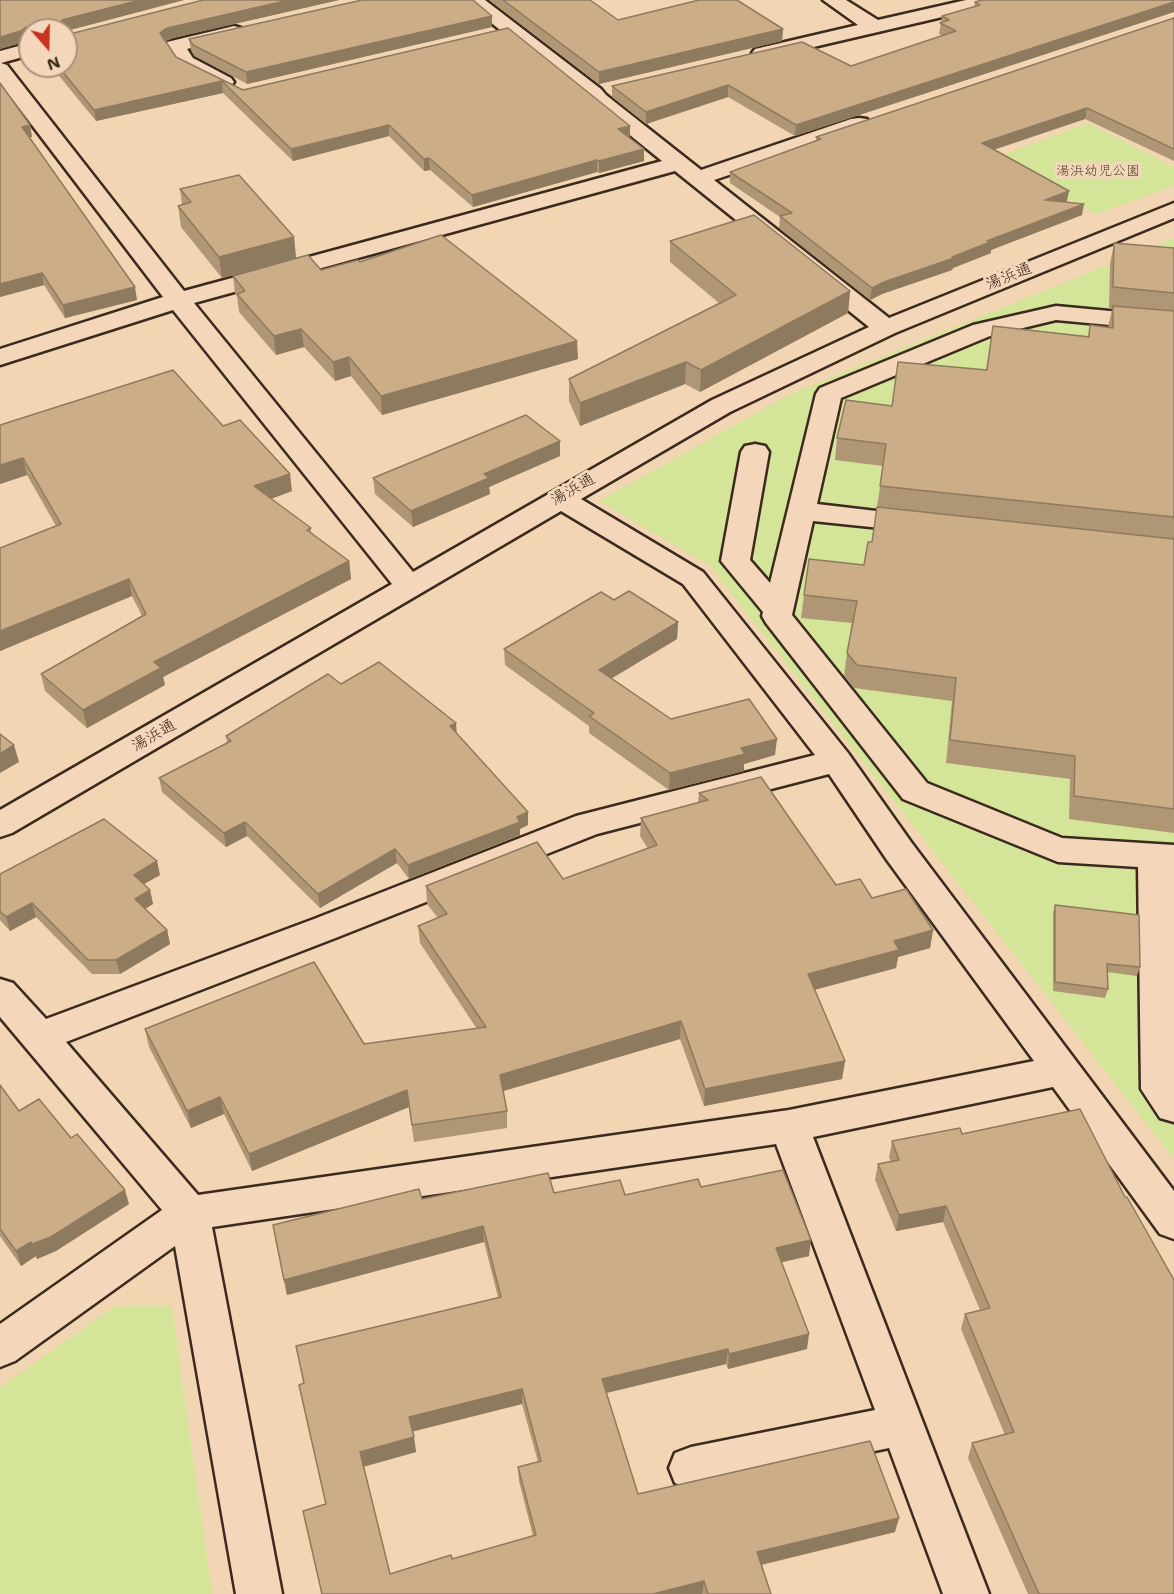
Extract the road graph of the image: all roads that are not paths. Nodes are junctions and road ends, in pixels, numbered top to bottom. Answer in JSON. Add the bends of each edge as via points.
{"nodes":[{"id":1,"x":473,"y":0,"type":"edge"},
{"id":2,"x":833,"y":0,"type":"edge"},
{"id":3,"x":991,"y":0,"type":"edge"},
{"id":4,"x":875,"y":27,"type":"junction"},
{"id":5,"x":252,"y":28,"type":"edge"},
{"id":6,"x":513,"y":30,"type":"junction"},
{"id":7,"x":489,"y":35,"type":"edge"},
{"id":8,"x":18,"y":52,"type":"edge"},
{"id":9,"x":0,"y":57,"type":"edge"},
{"id":10,"x":740,"y":58,"type":"edge"},
{"id":11,"x":0,"y":69,"type":"edge"},
{"id":12,"x":616,"y":87,"type":"edge"},
{"id":13,"x":244,"y":93,"type":"edge"},
{"id":14,"x":594,"y":93,"type":"junction"},
{"id":15,"x":879,"y":118,"type":"edge"},
{"id":16,"x":679,"y":163,"type":"junction"},
{"id":17,"x":698,"y":178,"type":"junction"},
{"id":18,"x":1174,"y":210,"type":"edge"},
{"id":19,"x":177,"y":300,"type":"junction"},
{"id":20,"x":1174,"y":324,"type":"edge"},
{"id":21,"x":886,"y":328,"type":"junction"},
{"id":22,"x":0,"y":357,"type":"edge"},
{"id":23,"x":755,"y":452,"type":"dead end"},
{"id":24,"x":560,"y":498,"type":"junction"},
{"id":25,"x":802,"y":511,"type":"junction"},
{"id":26,"x":941,"y":526,"type":"edge"},
{"id":27,"x":409,"y":586,"type":"junction"},
{"id":28,"x":778,"y":610,"type":"junction"},
{"id":29,"x":837,"y":761,"type":"junction"},
{"id":30,"x":0,"y":825,"type":"edge"},
{"id":31,"x":1165,"y":856,"type":"edge"},
{"id":32,"x":0,"y":993,"type":"edge"},
{"id":33,"x":40,"y":1037,"type":"junction"},
{"id":34,"x":1060,"y":1071,"type":"junction"},
{"id":35,"x":1174,"y":1107,"type":"edge"},
{"id":36,"x":789,"y":1126,"type":"junction"},
{"id":37,"x":189,"y":1213,"type":"junction"},
{"id":38,"x":1174,"y":1222,"type":"edge"},
{"id":39,"x":0,"y":1348,"type":"edge"},
{"id":40,"x":902,"y":1425,"type":"junction"},
{"id":41,"x":691,"y":1468,"type":"dead end"},
{"id":42,"x":260,"y":1594,"type":"edge"},
{"id":43,"x":966,"y":1594,"type":"edge"}],
"edges":[{"from":1,"to":6,"type":"street"},
{"from":2,"to":4,"type":"street"},
{"from":3,"to":4,"type":"street"},
{"from":4,"to":10,"type":"street"},
{"from":5,"to":13,"type":"street","via":[[174,46],[186,62]]},
{"from":6,"to":7,"type":"street"},
{"from":6,"to":14,"type":"street"},
{"from":8,"to":9,"type":"street"},
{"from":11,"to":19,"type":"street"},
{"from":12,"to":14,"type":"street"},
{"from":14,"to":16,"type":"street"},
{"from":15,"to":17,"type":"street"},
{"from":16,"to":17,"type":"street"},
{"from":16,"to":19,"type":"street"},
{"from":17,"to":21,"type":"street"},
{"from":18,"to":21,"type":"street","name":"湯浜通"},
{"from":19,"to":22,"type":"street"},
{"from":19,"to":27,"type":"street"},
{"from":20,"to":25,"type":"street","via":[[1056,313],[982,330],[829,394]]},
{"from":21,"to":24,"type":"street","name":"湯浜通","via":[[721,406]]},
{"from":23,"to":28,"type":"street","via":[[735,561]]},
{"from":24,"to":27,"type":"street","name":"湯浜通"},
{"from":24,"to":29,"type":"street","via":[[693,578]]},
{"from":25,"to":26,"type":"street"},
{"from":25,"to":28,"type":"street"},
{"from":27,"to":30,"type":"street","name":"湯浜通"},
{"from":28,"to":31,"type":"street","via":[[777,616],[915,791],[1059,850]]},
{"from":29,"to":33,"type":"street","via":[[588,824]]},
{"from":29,"to":34,"type":"street"},
{"from":31,"to":35,"type":"street","via":[[1160,1089]]},
{"from":32,"to":33,"type":"street"},
{"from":33,"to":37,"type":"street"},
{"from":34,"to":36,"type":"street"},
{"from":34,"to":38,"type":"street"},
{"from":36,"to":37,"type":"street"},
{"from":36,"to":40,"type":"street"},
{"from":37,"to":39,"type":"street"},
{"from":37,"to":42,"type":"street"},
{"from":40,"to":41,"type":"street"},
{"from":40,"to":43,"type":"street"}]}
